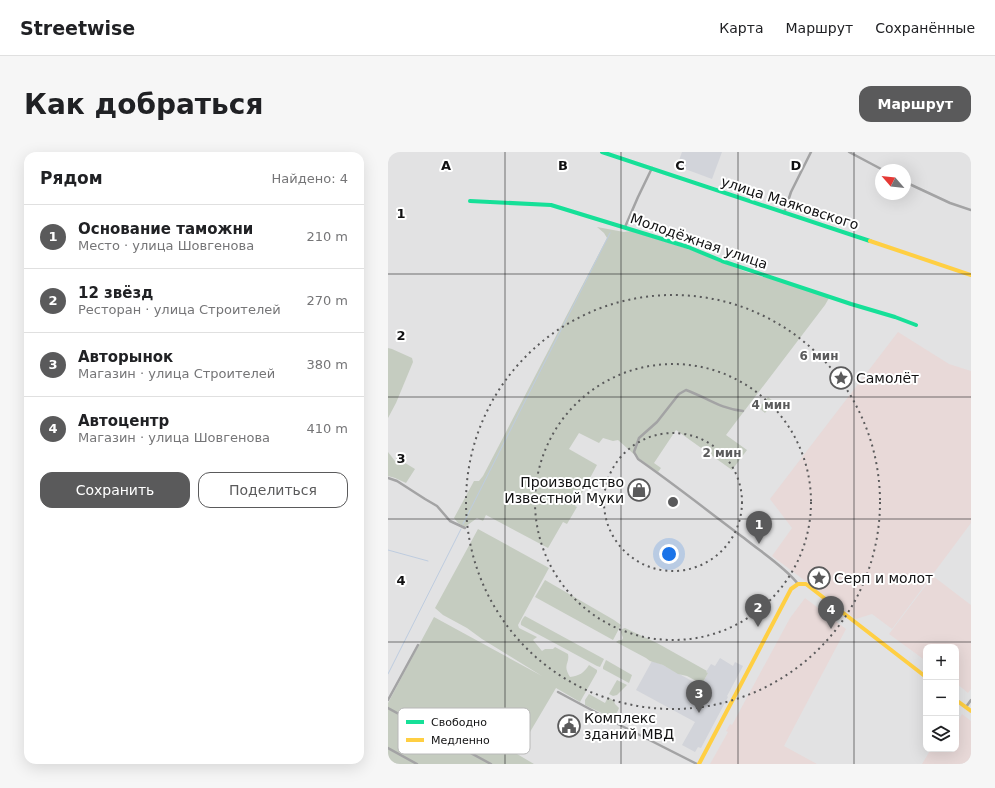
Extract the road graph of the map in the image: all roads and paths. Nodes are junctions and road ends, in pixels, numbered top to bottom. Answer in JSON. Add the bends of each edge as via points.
{"nodes":[{"id":1,"x":602,"y":152,"type":"edge"},
{"id":2,"x":811,"y":152,"type":"edge"},
{"id":3,"x":849,"y":152,"type":"edge"},
{"id":4,"x":875,"y":166,"type":"edge"},
{"id":5,"x":652,"y":168,"type":"junction"},
{"id":6,"x":911,"y":185,"type":"edge"},
{"id":7,"x":470,"y":201,"type":"dead end"},
{"id":8,"x":971,"y":210,"type":"edge"},
{"id":9,"x":784,"y":213,"type":"junction"},
{"id":10,"x":625,"y":227,"type":"junction"},
{"id":11,"x":971,"y":275,"type":"edge"},
{"id":12,"x":916,"y":325,"type":"dead end"},
{"id":13,"x":743,"y":411,"type":"dead end"},
{"id":14,"x":388,"y":478,"type":"edge"},
{"id":15,"x":466,"y":528,"type":"dead end"},
{"id":16,"x":797,"y":584,"type":"junction"},
{"id":17,"x":418,"y":646,"type":"dead end"},
{"id":18,"x":923,"y":675,"type":"edge"},
{"id":19,"x":558,"y":692,"type":"dead end"},
{"id":20,"x":388,"y":700,"type":"edge"},
{"id":21,"x":971,"y":700,"type":"edge"},
{"id":22,"x":959,"y":702,"type":"edge"},
{"id":23,"x":966,"y":707,"type":"junction"},
{"id":24,"x":388,"y":708,"type":"edge"},
{"id":25,"x":971,"y":711,"type":"edge"},
{"id":26,"x":398,"y":713,"type":"edge"},
{"id":27,"x":388,"y":748,"type":"edge"},
{"id":28,"x":398,"y":754,"type":"edge"},
{"id":29,"x":399,"y":754,"type":"edge"},
{"id":30,"x":472,"y":754,"type":"edge"},
{"id":31,"x":417,"y":764,"type":"edge"},
{"id":32,"x":490,"y":764,"type":"edge"},
{"id":33,"x":698,"y":764,"type":"edge"}],
"edges":[{"from":1,"to":5,"type":"street","name":"улица Маяковского"},
{"from":2,"to":9,"type":"street","via":[[791,192]]},
{"from":3,"to":4,"type":"street"},
{"from":5,"to":9,"type":"street","name":"улица Маяковского"},
{"from":5,"to":10,"type":"street"},
{"from":6,"to":8,"type":"street"},
{"from":7,"to":10,"type":"street","name":"Молодёжная улица","via":[[551,205]]},
{"from":9,"to":11,"type":"street","name":"улица Маяковского"},
{"from":10,"to":12,"type":"street","name":"Молодёжная улица"},
{"from":13,"to":16,"type":"street","via":[[719,406],[686,390],[679,394],[657,422],[639,438],[634,452],[638,459],[786,571]]},
{"from":14,"to":15,"type":"street","via":[[425,498],[437,506],[450,521]]},
{"from":16,"to":18,"type":"street","via":[[806,584]]},
{"from":16,"to":33,"type":"street","via":[[791,589]]},
{"from":17,"to":20,"type":"street"},
{"from":19,"to":33,"type":"street"},
{"from":21,"to":23,"type":"street"},
{"from":22,"to":23,"type":"street"},
{"from":23,"to":25,"type":"street"},
{"from":24,"to":26,"type":"street"},
{"from":27,"to":28,"type":"street"},
{"from":29,"to":31,"type":"street"},
{"from":30,"to":32,"type":"street"}]}
